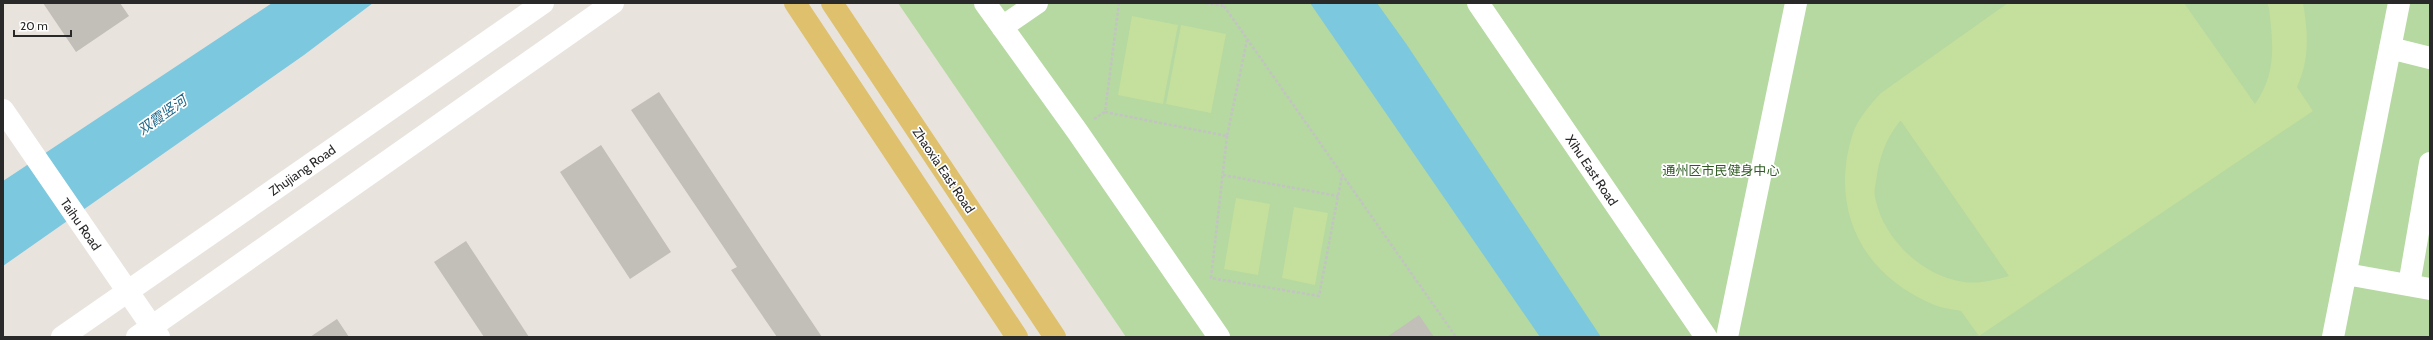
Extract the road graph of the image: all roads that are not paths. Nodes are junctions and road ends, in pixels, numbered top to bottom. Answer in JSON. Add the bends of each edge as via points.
{"nodes":[{"id":1,"x":543,"y":3,"type":"edge"},
{"id":2,"x":613,"y":3,"type":"edge"},
{"id":3,"x":795,"y":3,"type":"edge"},
{"id":4,"x":832,"y":3,"type":"edge"},
{"id":5,"x":986,"y":3,"type":"edge"},
{"id":6,"x":1037,"y":3,"type":"edge"},
{"id":7,"x":1478,"y":3,"type":"edge"},
{"id":8,"x":1796,"y":3,"type":"edge"},
{"id":9,"x":2399,"y":3,"type":"edge"},
{"id":10,"x":1002,"y":27,"type":"junction"},
{"id":11,"x":2390,"y":48,"type":"junction"},
{"id":12,"x":2430,"y":58,"type":"edge"},
{"id":13,"x":3,"y":110,"type":"edge"},
{"id":14,"x":2430,"y":163,"type":"edge"},
{"id":15,"x":2346,"y":274,"type":"junction"},
{"id":16,"x":2409,"y":285,"type":"junction"},
{"id":17,"x":2430,"y":288,"type":"edge"},
{"id":18,"x":128,"y":291,"type":"junction"},
{"id":19,"x":150,"y":334,"type":"edge"},
{"id":20,"x":62,"y":337,"type":"edge"},
{"id":21,"x":1017,"y":337,"type":"edge"},
{"id":22,"x":1055,"y":337,"type":"edge"},
{"id":23,"x":1219,"y":337,"type":"edge"},
{"id":24,"x":1706,"y":337,"type":"edge"},
{"id":25,"x":1727,"y":337,"type":"edge"},
{"id":26,"x":2333,"y":337,"type":"edge"}],
"edges":[{"from":1,"to":18,"type":"street","name":"Zhujiang Road"},
{"from":2,"to":19,"type":"street"},
{"from":3,"to":21,"type":"main road"},
{"from":4,"to":22,"type":"main road","name":"Zhaoxia East Road"},
{"from":5,"to":10,"type":"street"},
{"from":6,"to":10,"type":"street"},
{"from":7,"to":24,"type":"street","name":"Xihu East Road"},
{"from":8,"to":25,"type":"street"},
{"from":9,"to":11,"type":"street"},
{"from":10,"to":23,"type":"street"},
{"from":11,"to":12,"type":"street"},
{"from":11,"to":15,"type":"street"},
{"from":13,"to":18,"type":"street","name":"Taihu Road"},
{"from":14,"to":16,"type":"street"},
{"from":15,"to":16,"type":"street"},
{"from":15,"to":26,"type":"street"},
{"from":16,"to":17,"type":"street"},
{"from":18,"to":19,"type":"street","name":"Taihu Road"},
{"from":18,"to":20,"type":"street","name":"Zhujiang Road"}]}
